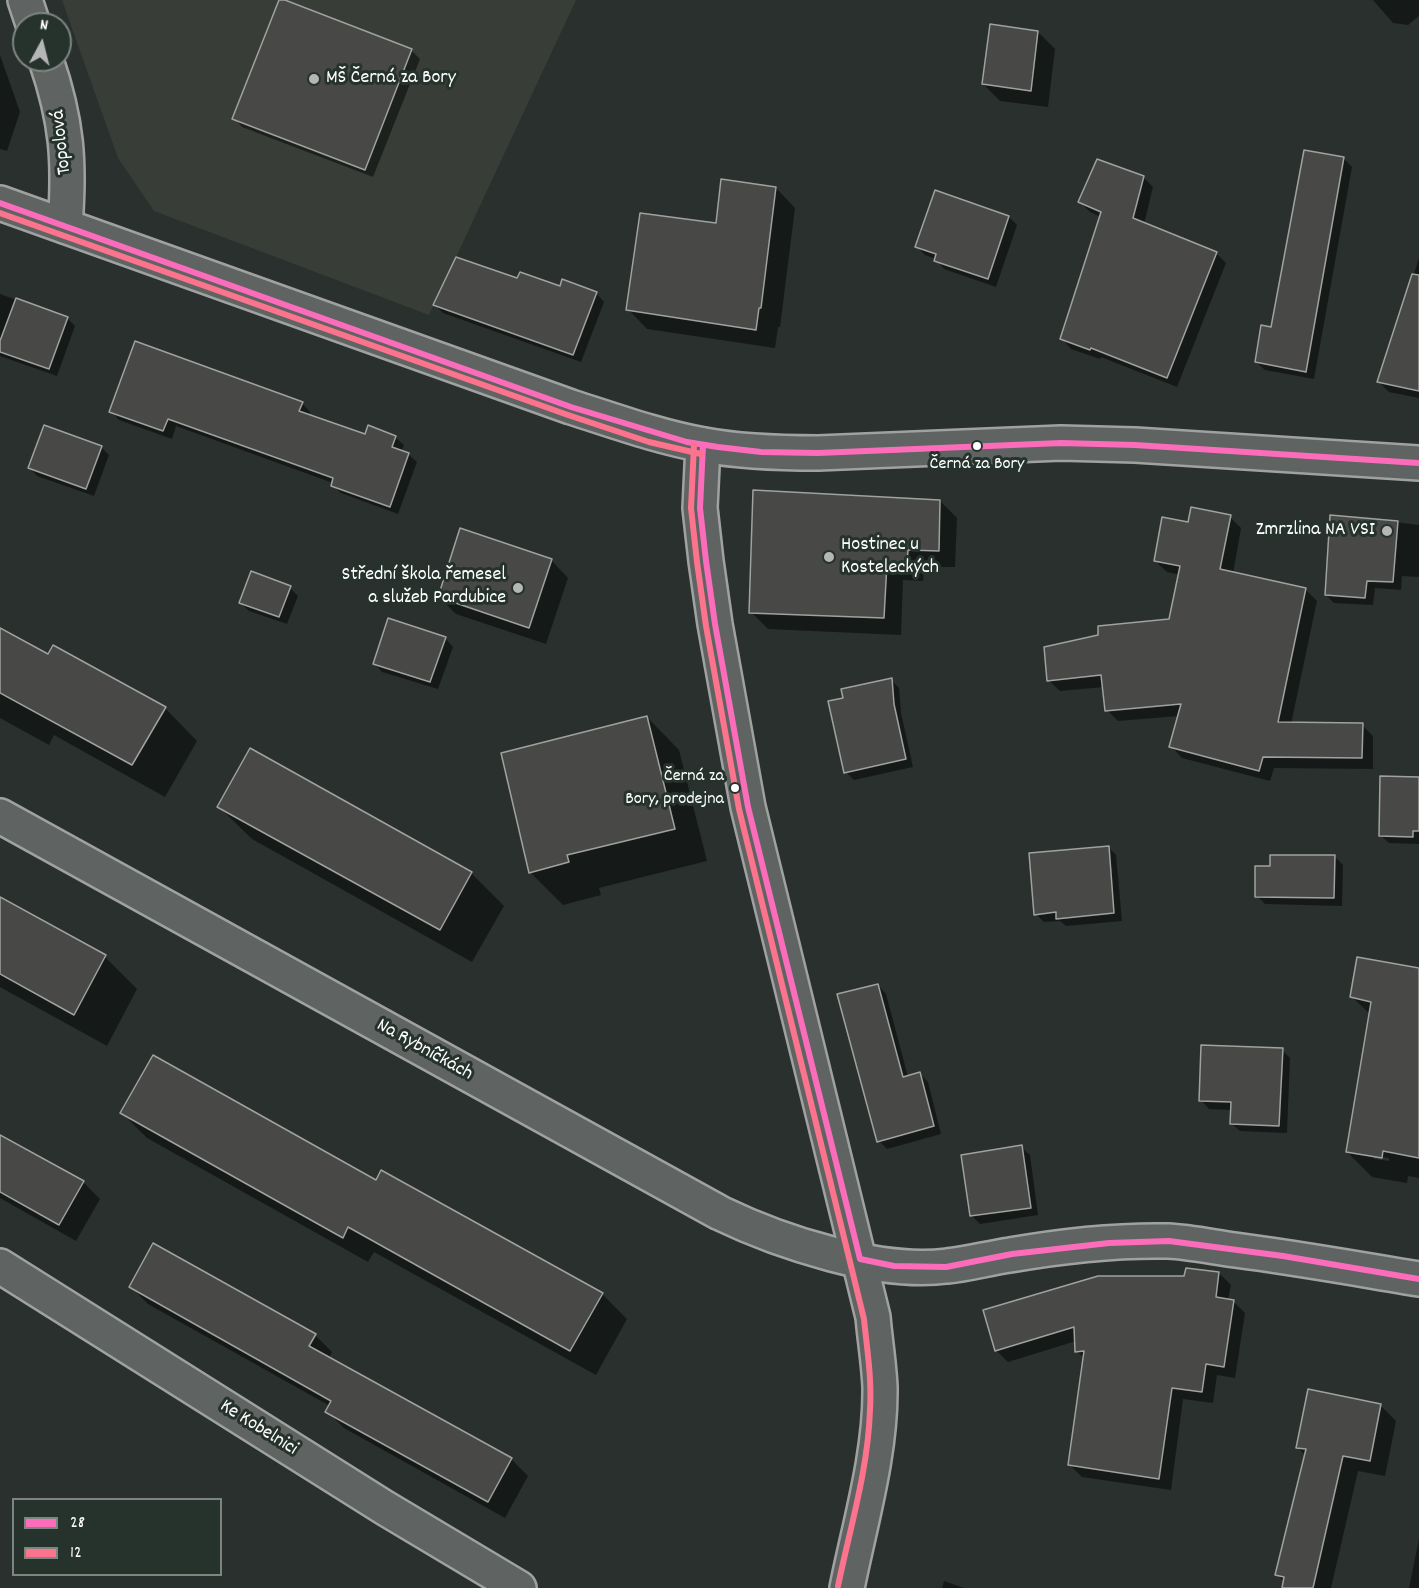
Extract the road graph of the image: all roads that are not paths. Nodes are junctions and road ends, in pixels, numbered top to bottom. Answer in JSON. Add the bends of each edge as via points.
{"nodes":[{"id":1,"x":49,"y":72,"type":"edge"},
{"id":2,"x":0,"y":203,"type":"edge"},
{"id":3,"x":65,"y":226,"type":"junction"},
{"id":4,"x":703,"y":445,"type":"junction"},
{"id":5,"x":1419,"y":463,"type":"edge"},
{"id":6,"x":0,"y":816,"type":"edge"},
{"id":7,"x":860,"y":1259,"type":"junction"},
{"id":8,"x":0,"y":1266,"type":"edge"},
{"id":9,"x":1419,"y":1279,"type":"edge"},
{"id":10,"x":519,"y":1588,"type":"edge"},
{"id":11,"x":847,"y":1588,"type":"edge"}],
"edges":[{"from":1,"to":3,"type":"street","name":"Topolová","via":[[65,131]]},
{"from":2,"to":3,"type":"street"},
{"from":3,"to":4,"type":"street","via":[[572,407]]},
{"from":4,"to":5,"type":"street","via":[[818,453],[1114,444]]},
{"from":4,"to":7,"type":"street","via":[[700,508],[706,561],[748,807]]},
{"from":6,"to":7,"type":"street","name":"Na Rybníčkách","via":[[720,1213],[803,1246]]},
{"from":7,"to":9,"type":"street","name":"Na Rybníčkách","via":[[894,1266],[946,1267],[1012,1254],[1169,1241]]},
{"from":7,"to":11,"type":"street","via":[[873,1317],[880,1388],[872,1469]]},
{"from":8,"to":10,"type":"street","name":"Ke Kobelnici"}]}
